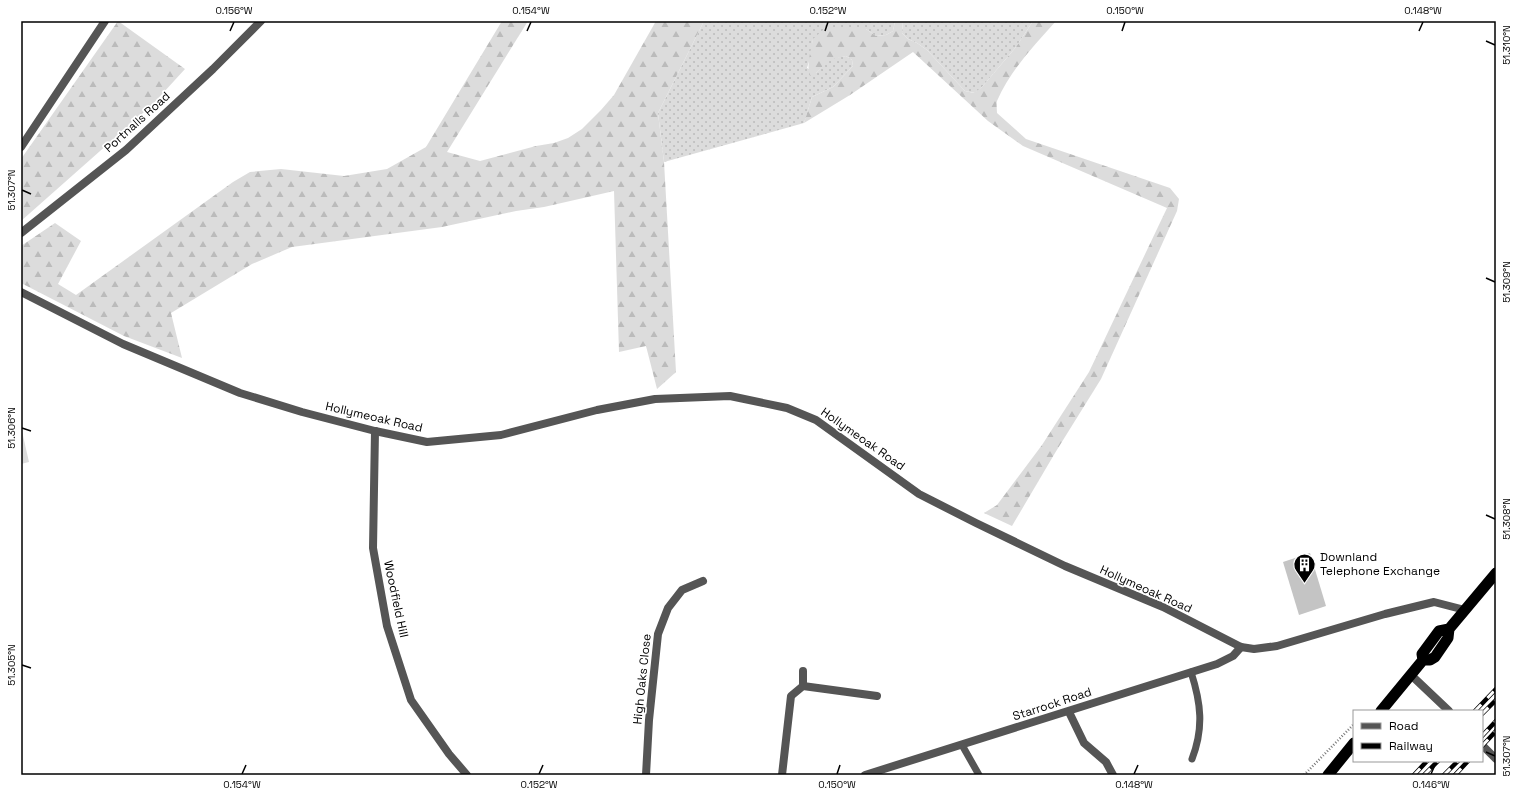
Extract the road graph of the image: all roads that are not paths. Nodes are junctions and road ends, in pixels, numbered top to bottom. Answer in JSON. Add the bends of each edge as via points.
{"nodes":[{"id":1,"x":105,"y":21,"type":"edge"},
{"id":2,"x":261,"y":21,"type":"edge"},
{"id":3,"x":21,"y":147,"type":"edge"},
{"id":4,"x":21,"y":234,"type":"edge"},
{"id":5,"x":21,"y":292,"type":"edge"},
{"id":6,"x":375,"y":431,"type":"junction"},
{"id":7,"x":1496,"y":573,"type":"edge"},
{"id":8,"x":703,"y":581,"type":"dead end"},
{"id":9,"x":1465,"y":610,"type":"junction"},
{"id":10,"x":1241,"y":646,"type":"junction"},
{"id":11,"x":803,"y":671,"type":"dead end"},
{"id":12,"x":1191,"y":672,"type":"junction"},
{"id":13,"x":1411,"y":675,"type":"junction"},
{"id":14,"x":803,"y":686,"type":"junction"},
{"id":15,"x":877,"y":696,"type":"dead end"},
{"id":16,"x":1382,"y":710,"type":"edge"},
{"id":17,"x":1448,"y":710,"type":"edge"},
{"id":18,"x":1069,"y":712,"type":"junction"},
{"id":19,"x":1353,"y":744,"type":"edge"},
{"id":20,"x":962,"y":745,"type":"junction"},
{"id":21,"x":1483,"y":745,"type":"edge"},
{"id":22,"x":1192,"y":759,"type":"dead end"},
{"id":23,"x":1496,"y":759,"type":"edge"},
{"id":24,"x":467,"y":775,"type":"edge"},
{"id":25,"x":646,"y":775,"type":"edge"},
{"id":26,"x":782,"y":775,"type":"edge"},
{"id":27,"x":865,"y":775,"type":"edge"},
{"id":28,"x":979,"y":775,"type":"edge"},
{"id":29,"x":1113,"y":775,"type":"edge"},
{"id":30,"x":1328,"y":775,"type":"edge"}],
"edges":[{"from":1,"to":3,"type":"street"},
{"from":2,"to":4,"type":"street","name":"Portnalls Road","via":[[126,150]]},
{"from":5,"to":6,"type":"street","name":"Hollymeoak Road","via":[[123,344],[240,393]]},
{"from":6,"to":10,"type":"street","name":"Hollymeoak Road","via":[[427,442],[501,436],[597,410],[655,399],[730,396],[787,408],[816,420],[920,494],[1058,562],[1163,607]]},
{"from":6,"to":24,"type":"street","name":"Woodfield Hill","via":[[374,548],[387,626],[411,700]]},
{"from":7,"to":9,"type":"highway"},
{"from":8,"to":25,"type":"street","name":"High Oaks Close","via":[[682,590],[668,608],[658,634]]},
{"from":9,"to":10,"type":"street","name":"Hollymeoak Road","via":[[1434,602],[1277,646],[1254,649]]},
{"from":9,"to":13,"type":"highway","via":[[1449,629],[1439,631],[1422,653],[1423,660]]},
{"from":10,"to":12,"type":"street","name":"Starrock Road","via":[[1233,656]]},
{"from":11,"to":14,"type":"street"},
{"from":12,"to":18,"type":"street","name":"Starrock Road"},
{"from":12,"to":22,"type":"lane","via":[[1200,712],[1198,740]]},
{"from":13,"to":16,"type":"highway"},
{"from":13,"to":17,"type":"street"},
{"from":14,"to":15,"type":"street"},
{"from":14,"to":26,"type":"street","via":[[791,696]]},
{"from":18,"to":20,"type":"street","name":"Starrock Road"},
{"from":18,"to":29,"type":"street","via":[[1084,743],[1106,762]]},
{"from":19,"to":30,"type":"highway"},
{"from":20,"to":27,"type":"street","name":"Starrock Road"},
{"from":20,"to":28,"type":"lane"},
{"from":21,"to":23,"type":"street"}]}
